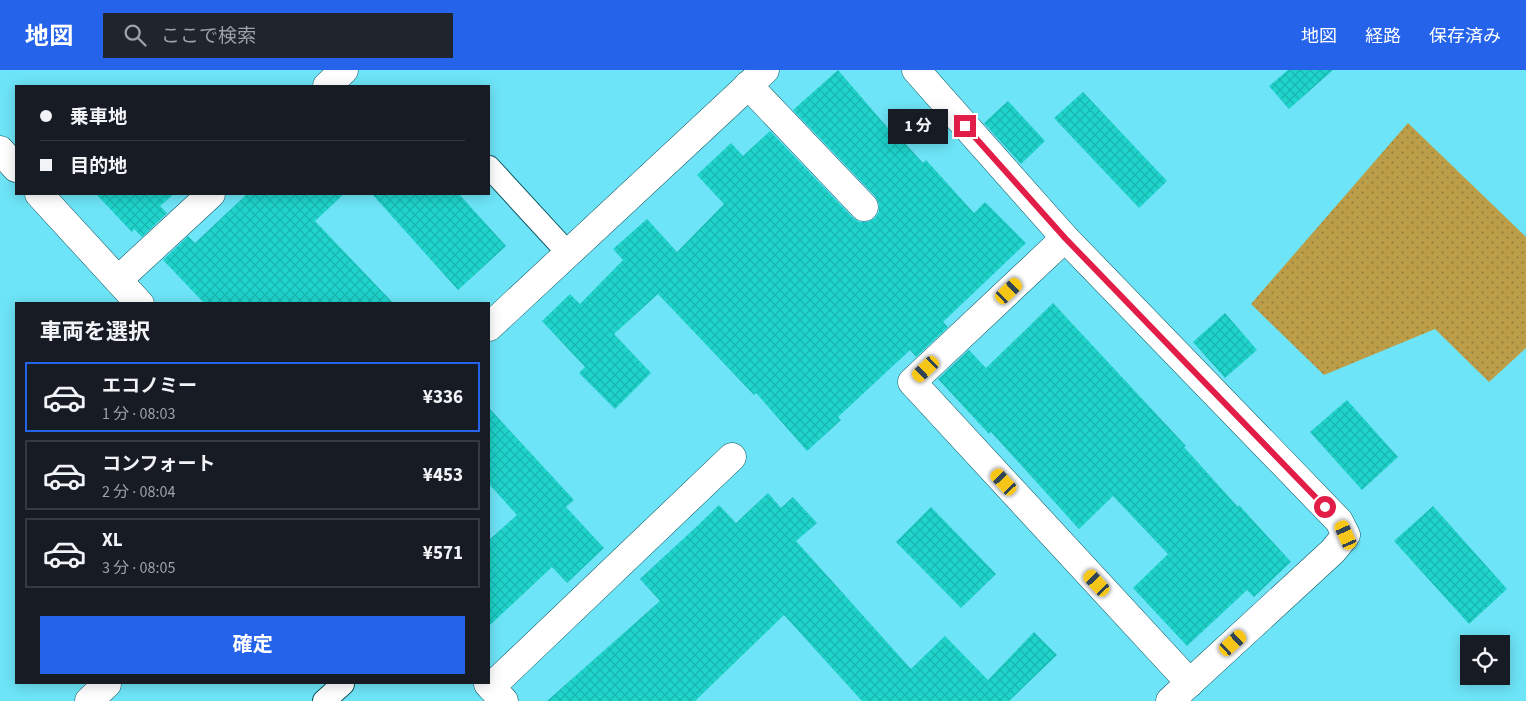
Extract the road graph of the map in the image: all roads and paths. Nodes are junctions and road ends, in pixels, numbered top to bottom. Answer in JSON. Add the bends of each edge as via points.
{"nodes":[{"id":1,"x":344,"y":70,"type":"edge"},
{"id":2,"x":916,"y":70,"type":"edge"},
{"id":3,"x":754,"y":76,"type":"edge"},
{"id":4,"x":328,"y":85,"type":"edge"},
{"id":5,"x":0,"y":150,"type":"edge"},
{"id":6,"x":15,"y":167,"type":"edge"},
{"id":7,"x":490,"y":169,"type":"edge"},
{"id":8,"x":41,"y":195,"type":"edge"},
{"id":9,"x":210,"y":195,"type":"edge"},
{"id":10,"x":864,"y":207,"type":"dead end"},
{"id":11,"x":1065,"y":238,"type":"junction"},
{"id":12,"x":568,"y":253,"type":"junction"},
{"id":13,"x":118,"y":280,"type":"junction"},
{"id":14,"x":138,"y":302,"type":"edge"},
{"id":15,"x":490,"y":326,"type":"edge"},
{"id":16,"x":732,"y":457,"type":"dead end"},
{"id":17,"x":1190,"y":683,"type":"junction"},
{"id":18,"x":107,"y":684,"type":"edge"},
{"id":19,"x":343,"y":684,"type":"edge"},
{"id":20,"x":495,"y":691,"type":"edge"},
{"id":21,"x":89,"y":701,"type":"edge"},
{"id":22,"x":324,"y":701,"type":"edge"},
{"id":23,"x":1170,"y":701,"type":"edge"}],
"edges":[{"from":1,"to":4,"type":"street"},
{"from":2,"to":11,"type":"street"},
{"from":3,"to":10,"type":"street"},
{"from":3,"to":12,"type":"street"},
{"from":5,"to":6,"type":"street"},
{"from":7,"to":12,"type":"lane"},
{"from":8,"to":13,"type":"street"},
{"from":9,"to":13,"type":"street"},
{"from":11,"to":17,"type":"street","via":[[912,382]]},
{"from":11,"to":17,"type":"street","via":[[1339,521],[1346,535],[1333,551]]},
{"from":12,"to":15,"type":"street"},
{"from":13,"to":14,"type":"street"},
{"from":16,"to":20,"type":"street"},
{"from":17,"to":23,"type":"street"},
{"from":18,"to":21,"type":"street"},
{"from":19,"to":22,"type":"lane"}]}
